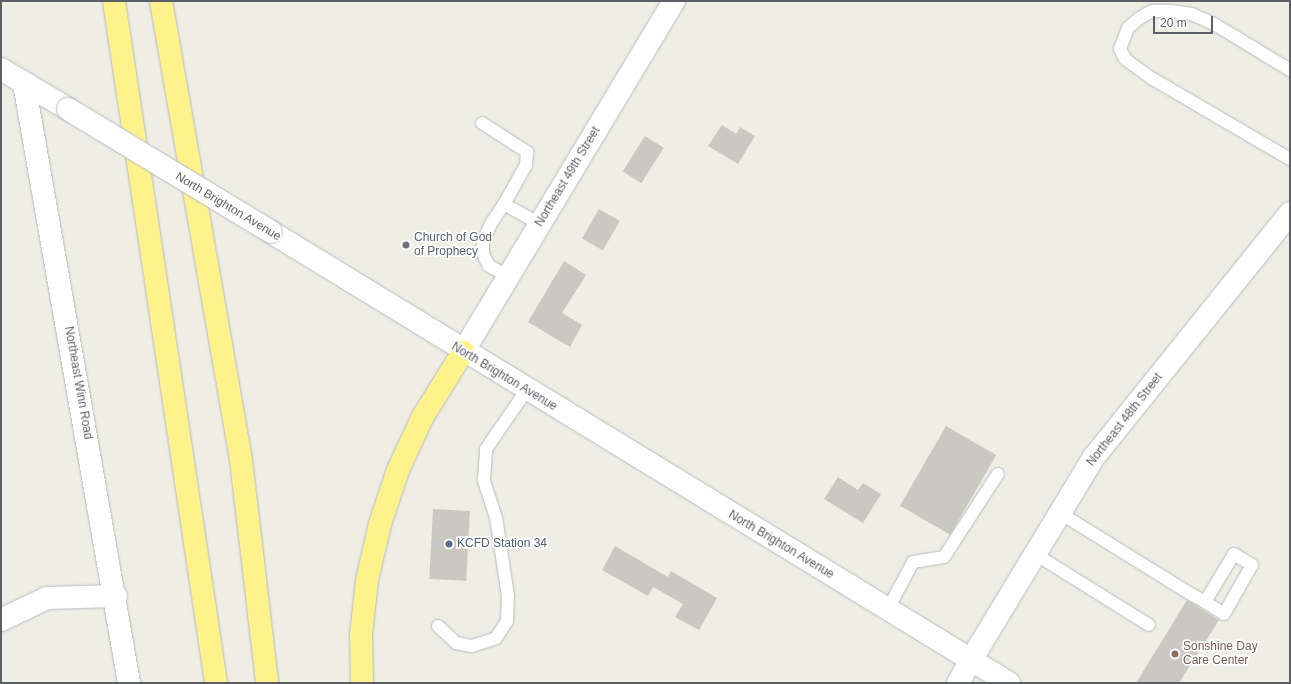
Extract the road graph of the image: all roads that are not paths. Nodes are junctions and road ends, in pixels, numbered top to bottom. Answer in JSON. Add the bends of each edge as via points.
{"nodes":[{"id":1,"x":114,"y":1,"type":"edge"},
{"id":2,"x":161,"y":1,"type":"edge"},
{"id":3,"x":674,"y":1,"type":"edge"},
{"id":4,"x":1,"y":68,"type":"edge"},
{"id":5,"x":1290,"y":70,"type":"edge"},
{"id":6,"x":24,"y":83,"type":"junction"},
{"id":7,"x":482,"y":123,"type":"dead end"},
{"id":8,"x":1290,"y":159,"type":"edge"},
{"id":9,"x":504,"y":204,"type":"junction"},
{"id":10,"x":1290,"y":213,"type":"edge"},
{"id":11,"x":540,"y":224,"type":"junction"},
{"id":12,"x":508,"y":276,"type":"junction"},
{"id":13,"x":462,"y":352,"type":"junction"},
{"id":14,"x":526,"y":391,"type":"junction"},
{"id":15,"x":998,"y":474,"type":"dead end"},
{"id":16,"x":1060,"y":512,"type":"junction"},
{"id":17,"x":1035,"y":554,"type":"junction"},
{"id":18,"x":116,"y":596,"type":"junction"},
{"id":19,"x":1205,"y":602,"type":"junction"},
{"id":20,"x":888,"y":609,"type":"junction"},
{"id":21,"x":1,"y":620,"type":"edge"},
{"id":22,"x":1149,"y":625,"type":"dead end"},
{"id":23,"x":438,"y":626,"type":"dead end"},
{"id":24,"x":971,"y":660,"type":"junction"},
{"id":25,"x":129,"y":683,"type":"edge"},
{"id":26,"x":216,"y":683,"type":"edge"},
{"id":27,"x":266,"y":683,"type":"edge"},
{"id":28,"x":362,"y":683,"type":"edge"},
{"id":29,"x":958,"y":683,"type":"edge"},
{"id":30,"x":1009,"y":683,"type":"edge"}],
"edges":[{"from":1,"to":26,"type":"highway"},
{"from":2,"to":27,"type":"highway","via":[[242,460]]},
{"from":3,"to":11,"type":"street","name":"Northeast 49th Street"},
{"from":4,"to":6,"type":"street","name":"North Brighton Avenue"},
{"from":5,"to":8,"type":"lane","via":[[1214,24],[1192,14],[1170,11],[1152,10],[1138,19],[1128,28],[1120,49],[1125,58],[1153,79]]},
{"from":6,"to":13,"type":"street","name":"North Brighton Avenue","bridge":true},
{"from":6,"to":18,"type":"street","name":"Northeast Winn Road"},
{"from":7,"to":9,"type":"lane","via":[[527,152],[526,165]]},
{"from":9,"to":11,"type":"lane"},
{"from":9,"to":12,"type":"lane","via":[[483,241],[482,254],[489,266]]},
{"from":10,"to":16,"type":"street","name":"Northeast 48th Street","via":[[1094,457]]},
{"from":11,"to":12,"type":"street","name":"Northeast 49th Street"},
{"from":12,"to":13,"type":"street","name":"Northeast 49th Street"},
{"from":13,"to":14,"type":"street","name":"North Brighton Avenue"},
{"from":13,"to":28,"type":"highway","via":[[422,418],[398,470],[380,524],[367,580],[360,635]]},
{"from":14,"to":20,"type":"street","name":"North Brighton Avenue"},
{"from":14,"to":23,"type":"lane","via":[[486,449],[484,480],[496,518],[508,596],[507,621],[496,638],[472,646],[456,643]]},
{"from":15,"to":20,"type":"lane","via":[[944,557],[913,562]]},
{"from":16,"to":17,"type":"street","name":"Northeast 48th Street"},
{"from":16,"to":19,"type":"lane"},
{"from":17,"to":22,"type":"lane"},
{"from":17,"to":24,"type":"street","name":"Northeast 48th Street"},
{"from":18,"to":21,"type":"street","via":[[47,598]]},
{"from":18,"to":25,"type":"street","name":"Northeast Winn Road"},
{"from":19,"to":19,"type":"lane","via":[[1224,614],[1252,565],[1234,554]]},
{"from":20,"to":24,"type":"street","name":"North Brighton Avenue"},
{"from":24,"to":29,"type":"street","name":"Northeast 48th Street"},
{"from":24,"to":30,"type":"street","name":"North Brighton Avenue"}]}
